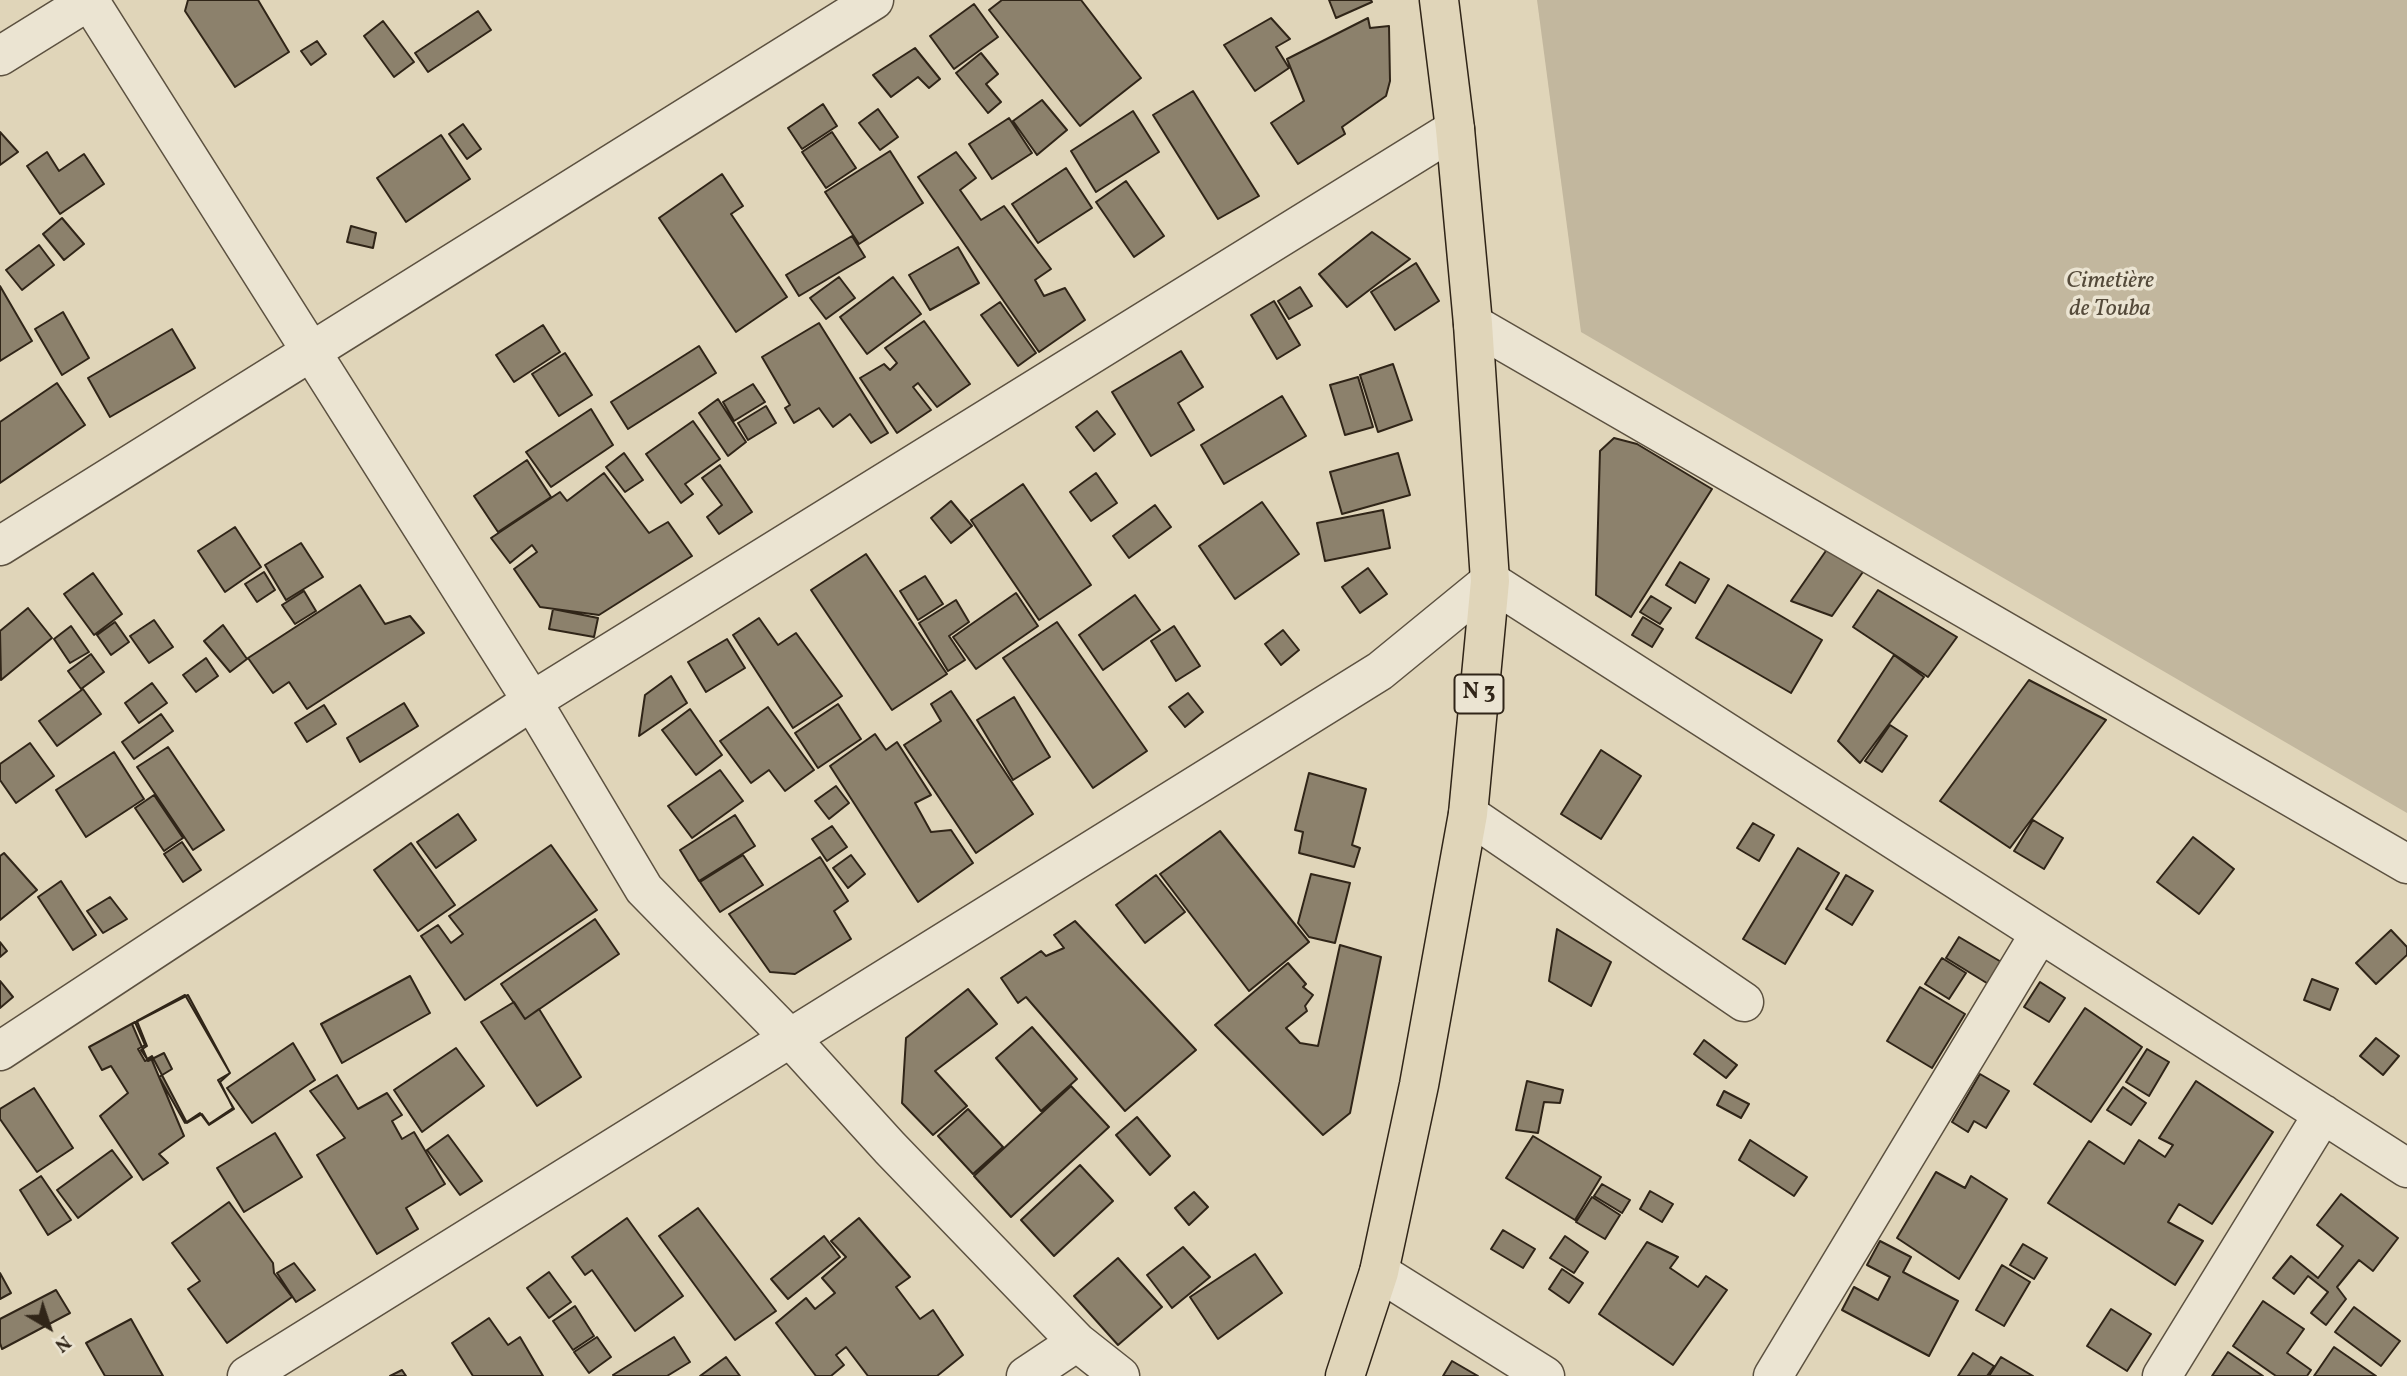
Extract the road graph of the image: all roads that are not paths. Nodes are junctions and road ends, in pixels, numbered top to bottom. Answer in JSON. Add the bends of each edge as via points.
{"nodes":[{"id":1,"x":89,"y":0,"type":"edge"},
{"id":2,"x":874,"y":0,"type":"edge"},
{"id":3,"x":1439,"y":0,"type":"edge"},
{"id":4,"x":0,"y":56,"type":"edge"},
{"id":5,"x":1455,"y":129,"type":"junction"},
{"id":6,"x":1473,"y":324,"type":"junction"},
{"id":7,"x":311,"y":351,"type":"junction"},
{"id":8,"x":0,"y":546,"type":"edge"},
{"id":9,"x":1490,"y":582,"type":"junction"},
{"id":10,"x":532,"y":701,"type":"junction"},
{"id":11,"x":1468,"y":814,"type":"junction"},
{"id":12,"x":2407,"y":864,"type":"edge"},
{"id":13,"x":2040,"y":933,"type":"junction"},
{"id":14,"x":1744,"y":1002,"type":"dead end"},
{"id":15,"x":790,"y":1038,"type":"junction"},
{"id":16,"x":0,"y":1051,"type":"edge"},
{"id":17,"x":2323,"y":1114,"type":"junction"},
{"id":18,"x":2407,"y":1168,"type":"edge"},
{"id":19,"x":1379,"y":1272,"type":"junction"},
{"id":20,"x":1077,"y":1342,"type":"junction"},
{"id":21,"x":247,"y":1376,"type":"edge"},
{"id":22,"x":1026,"y":1376,"type":"edge"},
{"id":23,"x":1120,"y":1376,"type":"edge"},
{"id":24,"x":1345,"y":1376,"type":"edge"},
{"id":25,"x":1545,"y":1376,"type":"edge"},
{"id":26,"x":1773,"y":1376,"type":"edge"},
{"id":27,"x":2162,"y":1376,"type":"edge"}],
"edges":[{"from":1,"to":4,"type":"street"},
{"from":1,"to":7,"type":"street"},
{"from":2,"to":7,"type":"street"},
{"from":3,"to":5,"type":"main road","number":"N 3"},
{"from":5,"to":6,"type":"main road","number":"N 3"},
{"from":5,"to":10,"type":"street"},
{"from":6,"to":9,"type":"main road","number":"N 3"},
{"from":6,"to":12,"type":"street"},
{"from":7,"to":8,"type":"street"},
{"from":7,"to":10,"type":"street"},
{"from":9,"to":11,"type":"main road","number":"N 3"},
{"from":9,"to":13,"type":"street"},
{"from":9,"to":15,"type":"street","via":[[1380,671]]},
{"from":10,"to":15,"type":"street","via":[[644,889]]},
{"from":10,"to":16,"type":"street"},
{"from":11,"to":14,"type":"street"},
{"from":11,"to":19,"type":"main road","number":"N 3","via":[[1419,1085]]},
{"from":13,"to":17,"type":"street"},
{"from":13,"to":26,"type":"street"},
{"from":15,"to":20,"type":"street"},
{"from":15,"to":21,"type":"street"},
{"from":17,"to":18,"type":"street"},
{"from":17,"to":27,"type":"street"},
{"from":19,"to":24,"type":"main road","number":"N 3"},
{"from":19,"to":25,"type":"street"},
{"from":20,"to":22,"type":"street"},
{"from":20,"to":23,"type":"street"}]}
